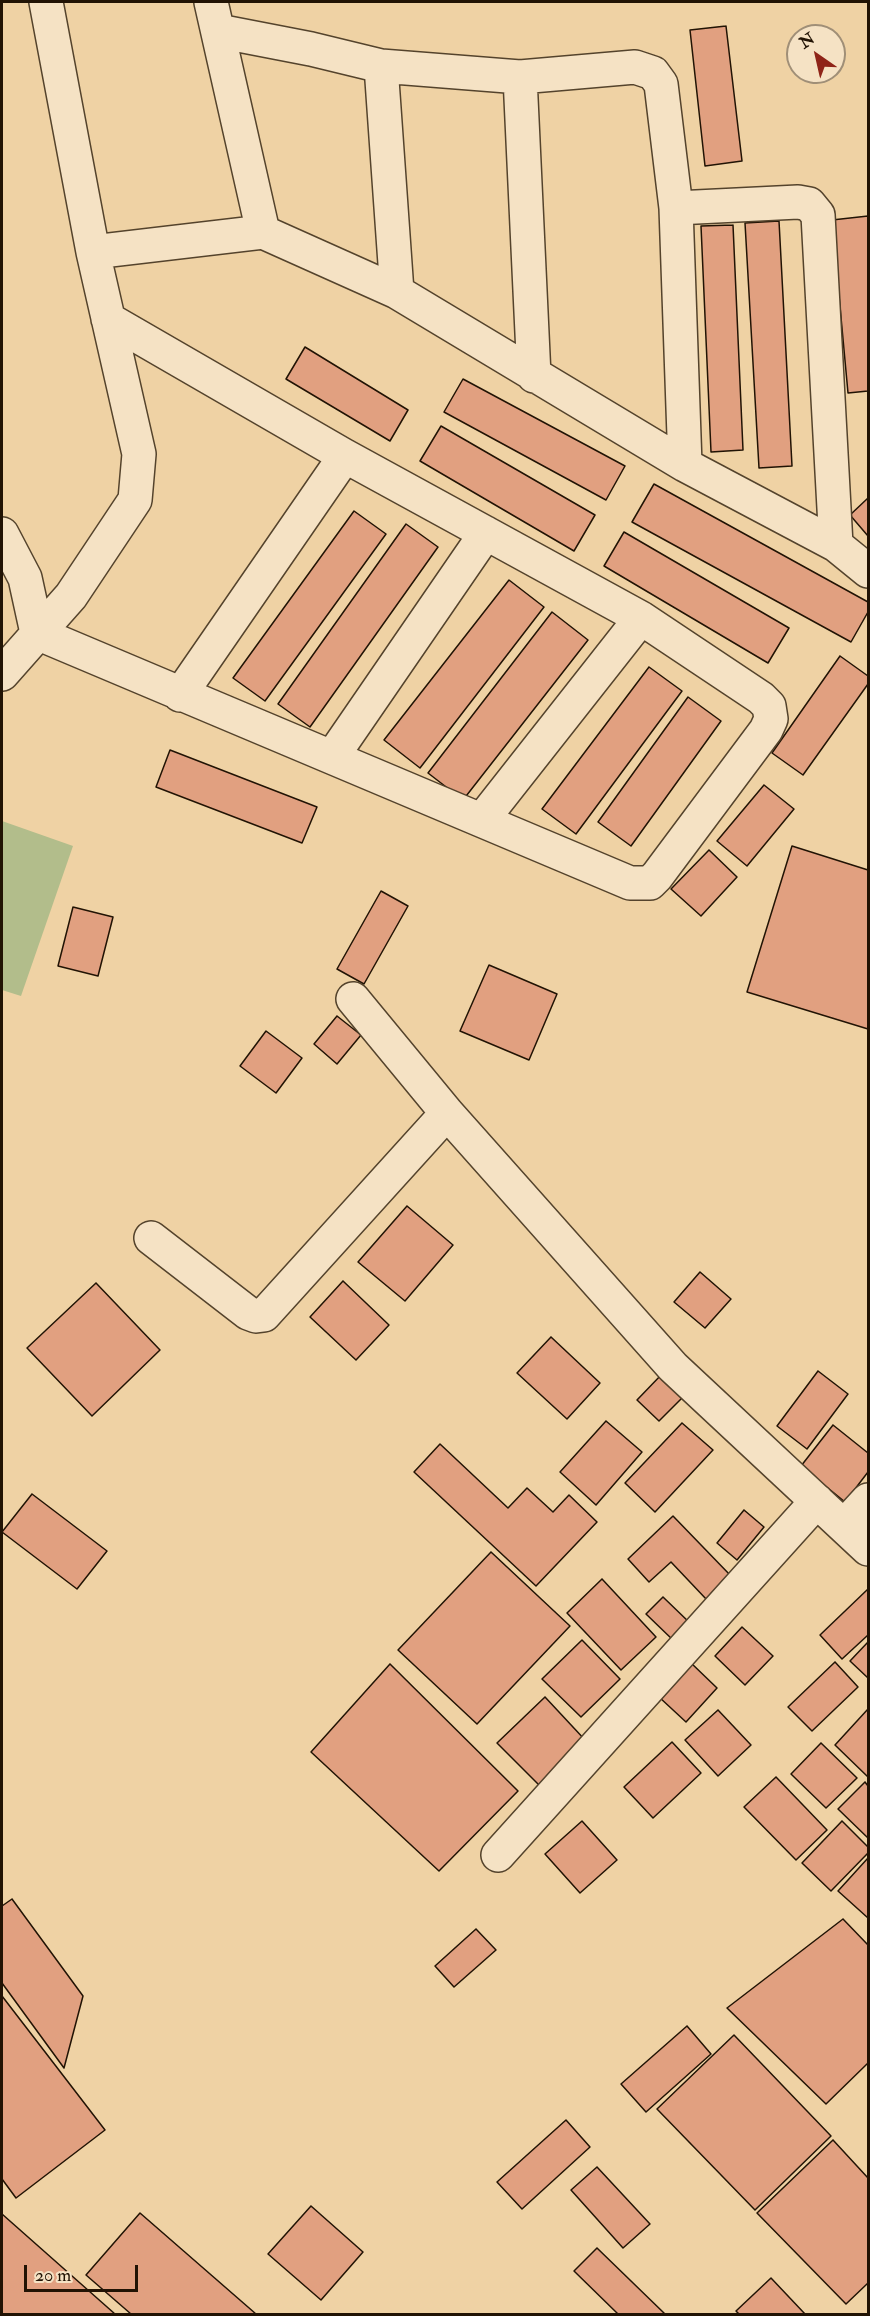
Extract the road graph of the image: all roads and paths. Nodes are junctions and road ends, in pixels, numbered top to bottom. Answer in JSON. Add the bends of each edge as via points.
{"nodes":[{"id":1,"x":46,"y":2,"type":"edge"},
{"id":2,"x":215,"y":16,"type":"edge"},
{"id":3,"x":381,"y":66,"type":"junction"},
{"id":4,"x":520,"y":76,"type":"junction"},
{"id":5,"x":676,"y":208,"type":"junction"},
{"id":6,"x":263,"y":232,"type":"junction"},
{"id":7,"x":93,"y":252,"type":"junction"},
{"id":8,"x":397,"y":292,"type":"junction"},
{"id":9,"x":108,"y":319,"type":"junction"},
{"id":10,"x":534,"y":376,"type":"junction"},
{"id":11,"x":345,"y":456,"type":"junction"},
{"id":12,"x":685,"y":465,"type":"junction"},
{"id":13,"x":486,"y":533,"type":"junction"},
{"id":14,"x":2,"y":534,"type":"edge"},
{"id":15,"x":836,"y":545,"type":"junction"},
{"id":16,"x":868,"y":571,"type":"edge"},
{"id":17,"x":15,"y":599,"type":"edge"},
{"id":18,"x":640,"y":618,"type":"junction"},
{"id":19,"x":37,"y":633,"type":"junction"},
{"id":20,"x":2,"y":674,"type":"edge"},
{"id":21,"x":180,"y":695,"type":"junction"},
{"id":22,"x":332,"y":757,"type":"junction"},
{"id":23,"x":482,"y":820,"type":"junction"},
{"id":24,"x":353,"y":999,"type":"dead end"},
{"id":25,"x":447,"y":1113,"type":"junction"},
{"id":26,"x":151,"y":1238,"type":"dead end"},
{"id":27,"x":868,"y":1500,"type":"edge"},
{"id":28,"x":817,"y":1502,"type":"junction"},
{"id":29,"x":844,"y":1526,"type":"junction"},
{"id":30,"x":868,"y":1549,"type":"edge"},
{"id":31,"x":498,"y":1855,"type":"dead end"}],
"edges":[{"from":1,"to":7,"type":"street"},
{"from":2,"to":3,"type":"street","via":[[311,49]]},
{"from":2,"to":6,"type":"street"},
{"from":3,"to":4,"type":"street"},
{"from":3,"to":8,"type":"street"},
{"from":4,"to":5,"type":"street","via":[[635,67],[653,73],[661,84]]},
{"from":4,"to":10,"type":"street"},
{"from":5,"to":12,"type":"street"},
{"from":5,"to":15,"type":"street","via":[[798,202],[809,204],[818,215]]},
{"from":6,"to":7,"type":"street"},
{"from":6,"to":8,"type":"street"},
{"from":7,"to":9,"type":"street"},
{"from":8,"to":10,"type":"street"},
{"from":9,"to":11,"type":"street"},
{"from":9,"to":19,"type":"street","via":[[139,454],[135,500],[71,596]]},
{"from":10,"to":12,"type":"street"},
{"from":11,"to":13,"type":"street"},
{"from":11,"to":21,"type":"street"},
{"from":12,"to":15,"type":"street"},
{"from":13,"to":18,"type":"street"},
{"from":13,"to":22,"type":"street"},
{"from":14,"to":17,"type":"street","via":[[25,578]]},
{"from":15,"to":16,"type":"street"},
{"from":17,"to":19,"type":"street"},
{"from":18,"to":23,"type":"street"},
{"from":18,"to":23,"type":"street","via":[[760,698],[769,706],[771,719],[657,876],[650,883],[630,883]]},
{"from":19,"to":20,"type":"street"},
{"from":19,"to":21,"type":"street"},
{"from":21,"to":22,"type":"street"},
{"from":22,"to":23,"type":"street"},
{"from":24,"to":25,"type":"street"},
{"from":25,"to":26,"type":"street","via":[[264,1315],[248,1313]]},
{"from":25,"to":28,"type":"street","via":[[673,1367]]},
{"from":27,"to":29,"type":"street"},
{"from":28,"to":29,"type":"street"},
{"from":28,"to":31,"type":"street"},
{"from":29,"to":30,"type":"street"}]}
